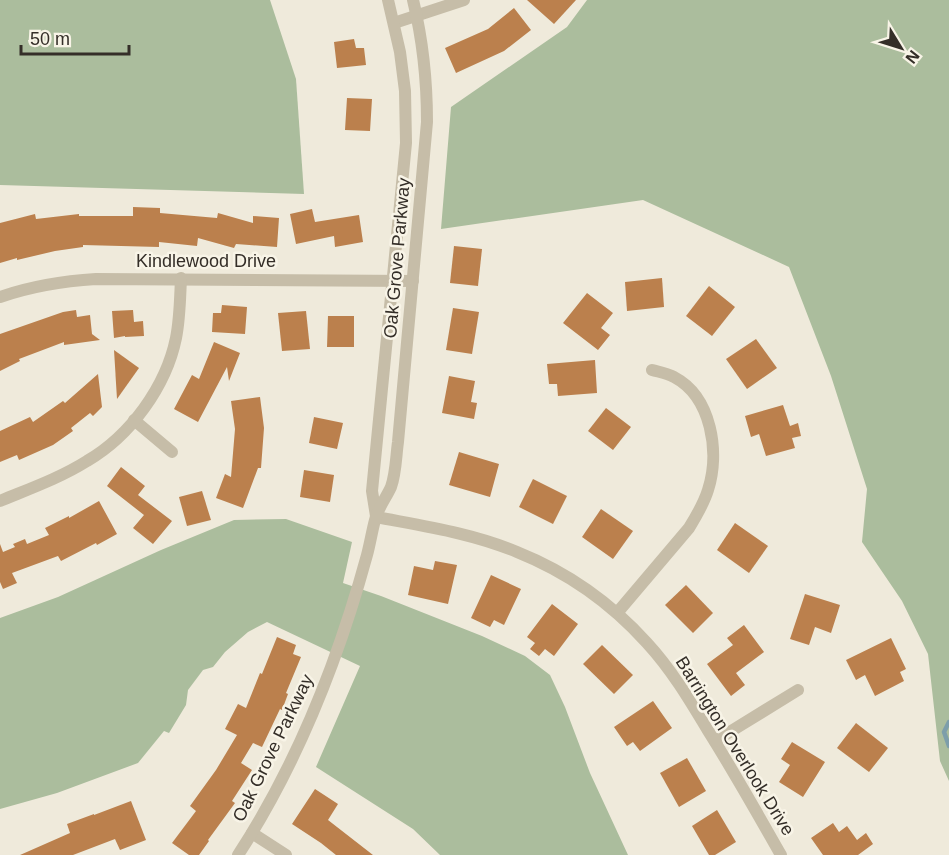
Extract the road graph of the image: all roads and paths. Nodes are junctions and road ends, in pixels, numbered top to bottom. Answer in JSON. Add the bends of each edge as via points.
{"nodes":[{"id":1,"x":388,"y":0,"type":"edge"},
{"id":2,"x":413,"y":0,"type":"edge"},
{"id":3,"x":464,"y":0,"type":"edge"},
{"id":4,"x":417,"y":16,"type":"junction"},
{"id":5,"x":394,"y":23,"type":"junction"},
{"id":6,"x":181,"y":278,"type":"junction"},
{"id":7,"x":393,"y":280,"type":"junction"},
{"id":8,"x":413,"y":281,"type":"junction"},
{"id":9,"x":0,"y":297,"type":"edge"},
{"id":10,"x":652,"y":370,"type":"dead end"},
{"id":11,"x":134,"y":420,"type":"junction"},
{"id":12,"x":172,"y":452,"type":"dead end"},
{"id":13,"x":0,"y":501,"type":"edge"},
{"id":14,"x":376,"y":517,"type":"junction"},
{"id":15,"x":617,"y":613,"type":"junction"},
{"id":16,"x":798,"y":690,"type":"dead end"},
{"id":17,"x":715,"y":741,"type":"junction"},
{"id":18,"x":252,"y":833,"type":"junction"},
{"id":19,"x":238,"y":855,"type":"edge"},
{"id":20,"x":286,"y":855,"type":"edge"},
{"id":21,"x":781,"y":855,"type":"edge"}],
"edges":[{"from":1,"to":5,"type":"street","name":"Oak Grove Parkway"},
{"from":2,"to":4,"type":"street","name":"Oak Grove Parkway"},
{"from":3,"to":4,"type":"street"},
{"from":4,"to":5,"type":"street"},
{"from":4,"to":8,"type":"street","name":"Oak Grove Parkway","via":[[427,85],[427,122]]},
{"from":5,"to":7,"type":"street","name":"Oak Grove Parkway","via":[[405,91],[406,143]]},
{"from":6,"to":7,"type":"street","name":"Kindlewood Drive"},
{"from":6,"to":9,"type":"street","name":"Kindlewood Drive","via":[[74,280]]},
{"from":6,"to":11,"type":"street","via":[[176,338],[168,363]]},
{"from":7,"to":8,"type":"street","name":"Kindlewood Drive"},
{"from":7,"to":14,"type":"street","name":"Oak Grove Parkway","via":[[372,491]]},
{"from":8,"to":14,"type":"street","name":"Oak Grove Parkway","via":[[398,442],[391,485]]},
{"from":10,"to":15,"type":"street","via":[[683,382],[702,405],[713,456],[710,480],[689,528]]},
{"from":11,"to":12,"type":"street"},
{"from":11,"to":13,"type":"street","via":[[90,460]]},
{"from":14,"to":15,"type":"street","name":"Barrington Overlook Drive","via":[[462,534],[516,551],[574,581]]},
{"from":14,"to":18,"type":"street","name":"Oak Grove Parkway","via":[[327,682]]},
{"from":15,"to":17,"type":"street","name":"Barrington Overlook Drive","via":[[670,670]]},
{"from":16,"to":17,"type":"street"},
{"from":17,"to":21,"type":"street","name":"Barrington Overlook Drive"},
{"from":18,"to":19,"type":"street","name":"Oak Grove Parkway"},
{"from":18,"to":20,"type":"street"}]}
